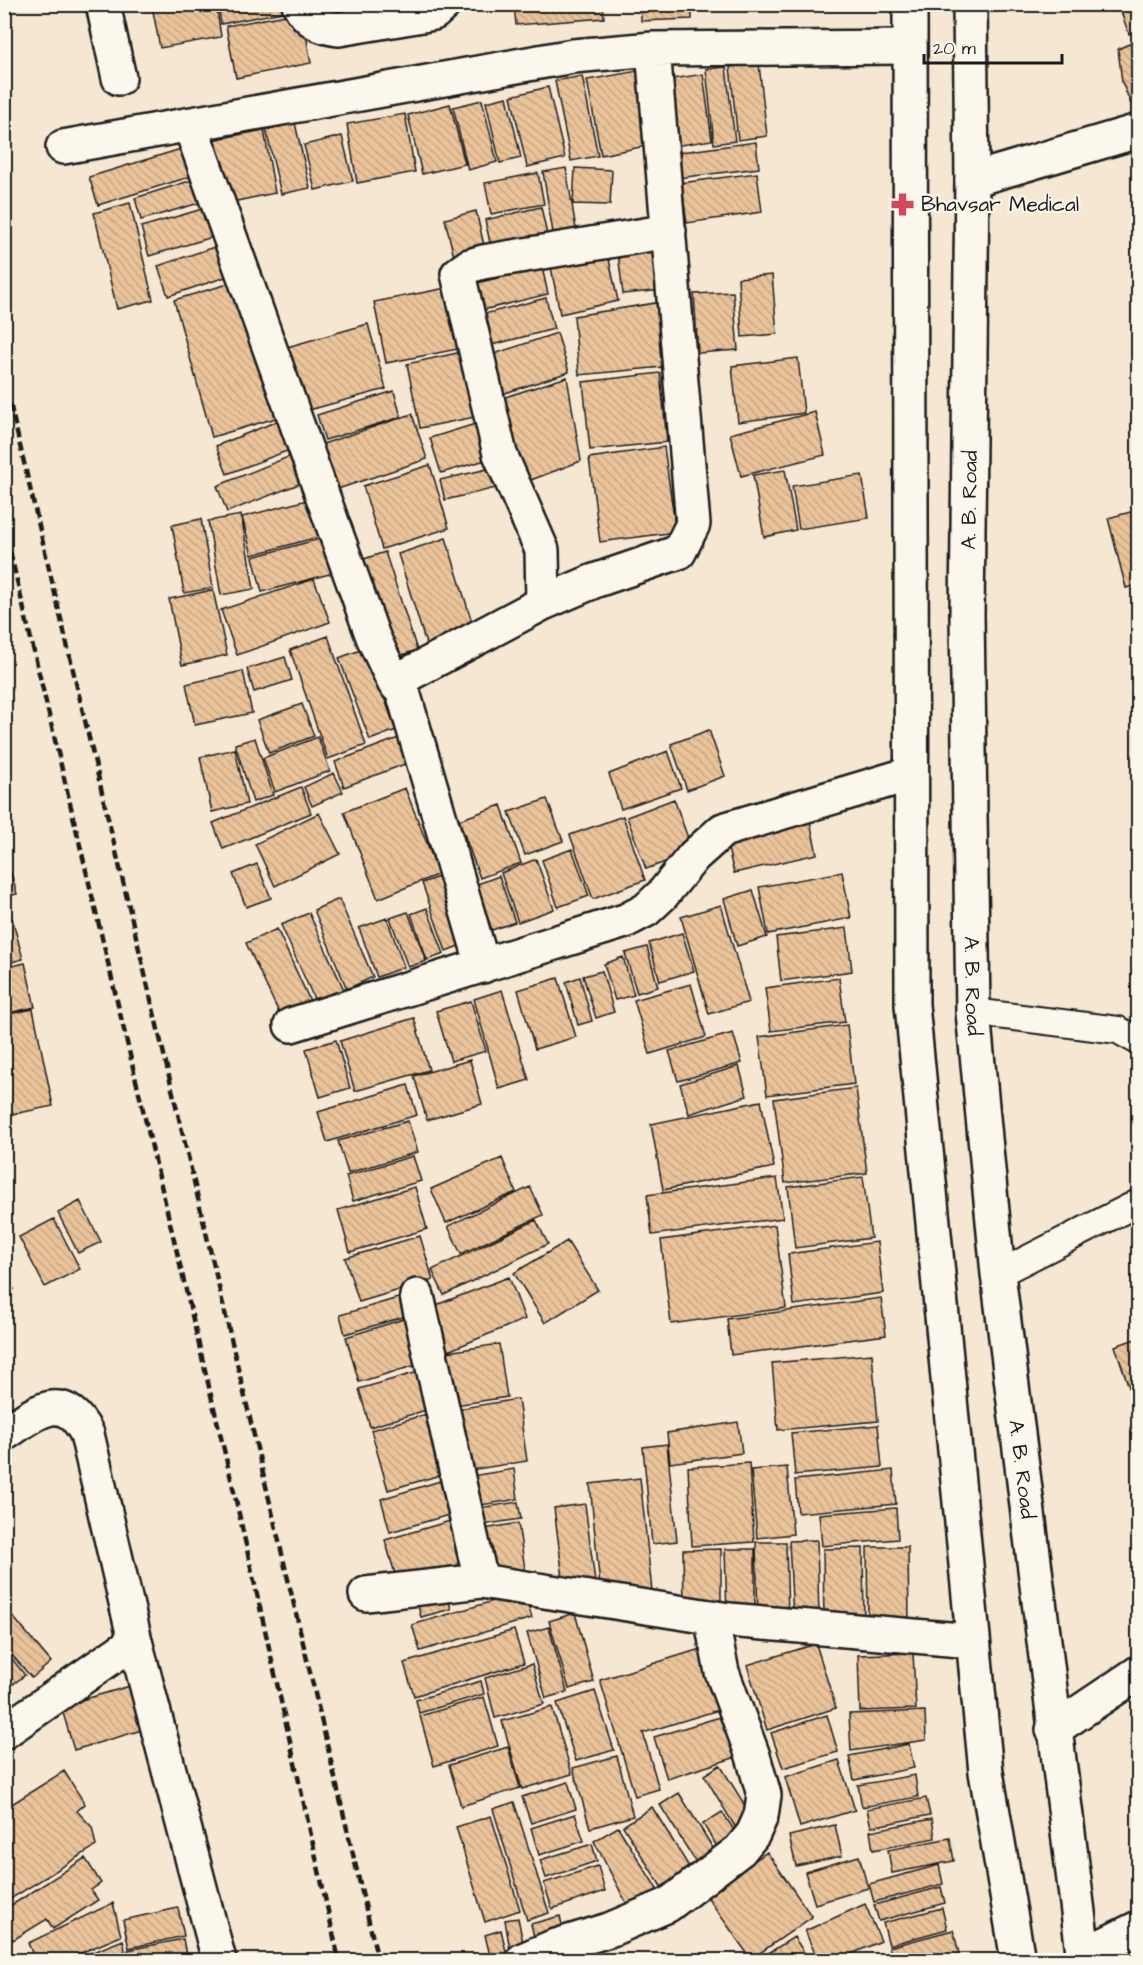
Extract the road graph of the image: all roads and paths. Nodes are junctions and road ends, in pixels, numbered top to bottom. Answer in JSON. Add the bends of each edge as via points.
{"nodes":[{"id":1,"x":103,"y":4,"type":"edge"},
{"id":2,"x":299,"y":4,"type":"edge"},
{"id":3,"x":444,"y":4,"type":"edge"},
{"id":4,"x":910,"y":4,"type":"edge"},
{"id":5,"x":970,"y":4,"type":"edge"},
{"id":6,"x":910,"y":47,"type":"junction"},
{"id":7,"x":653,"y":49,"type":"junction"},
{"id":8,"x":119,"y":78,"type":"dead end"},
{"id":9,"x":190,"y":125,"type":"junction"},
{"id":10,"x":1138,"y":131,"type":"edge"},
{"id":11,"x":63,"y":147,"type":"dead end"},
{"id":12,"x":972,"y":180,"type":"junction"},
{"id":13,"x":669,"y":231,"type":"junction"},
{"id":14,"x":543,"y":603,"type":"junction"},
{"id":15,"x":394,"y":682,"type":"junction"},
{"id":16,"x":910,"y":774,"type":"junction"},
{"id":17,"x":483,"y":966,"type":"junction"},
{"id":18,"x":973,"y":1012,"type":"junction"},
{"id":19,"x":291,"y":1025,"type":"dead end"},
{"id":20,"x":1138,"y":1041,"type":"edge"},
{"id":21,"x":1138,"y":1203,"type":"edge"},
{"id":22,"x":998,"y":1274,"type":"junction"},
{"id":23,"x":417,"y":1296,"type":"dead end"},
{"id":24,"x":4,"y":1434,"type":"edge"},
{"id":25,"x":481,"y":1581,"type":"junction"},
{"id":26,"x":366,"y":1594,"type":"dead end"},
{"id":27,"x":711,"y":1617,"type":"junction"},
{"id":28,"x":135,"y":1641,"type":"junction"},
{"id":29,"x":972,"y":1641,"type":"junction"},
{"id":30,"x":1138,"y":1673,"type":"edge"},
{"id":31,"x":1053,"y":1730,"type":"junction"},
{"id":32,"x":4,"y":1732,"type":"edge"},
{"id":33,"x":1138,"y":1928,"type":"edge"},
{"id":34,"x":556,"y":1954,"type":"edge"},
{"id":35,"x":1083,"y":1958,"type":"edge"},
{"id":36,"x":219,"y":1960,"type":"edge"},
{"id":37,"x":523,"y":1960,"type":"edge"},
{"id":38,"x":1018,"y":1960,"type":"edge"}],
"edges":[{"from":1,"to":8,"type":"street"},
{"from":2,"to":3,"type":"street","via":[[307,18],[323,28],[339,29],[434,13]]},
{"from":4,"to":6,"type":"street"},
{"from":5,"to":12,"type":"street","name":"A. B. Road"},
{"from":6,"to":7,"type":"street"},
{"from":6,"to":16,"type":"street"},
{"from":7,"to":9,"type":"street","via":[[573,56]]},
{"from":7,"to":13,"type":"street"},
{"from":9,"to":11,"type":"street"},
{"from":9,"to":15,"type":"street","via":[[374,637]]},
{"from":10,"to":12,"type":"street"},
{"from":12,"to":18,"type":"street","name":"A. B. Road","via":[[967,616]]},
{"from":13,"to":14,"type":"street","via":[[693,524],[679,552]]},
{"from":13,"to":14,"type":"street","via":[[483,262],[458,274],[500,454],[542,550]]},
{"from":14,"to":15,"type":"street"},
{"from":15,"to":17,"type":"street","via":[[403,692]]},
{"from":16,"to":17,"type":"street","via":[[723,830],[700,849],[646,910],[626,921]]},
{"from":16,"to":29,"type":"street","via":[[912,1005]]},
{"from":17,"to":19,"type":"street"},
{"from":18,"to":20,"type":"lane","via":[[1118,1030]]},
{"from":18,"to":22,"type":"street","name":"A. B. Road"},
{"from":21,"to":22,"type":"lane"},
{"from":22,"to":31,"type":"street","name":"A. B. Road"},
{"from":23,"to":25,"type":"street"},
{"from":24,"to":28,"type":"street","via":[[42,1408],[60,1408],[78,1417],[87,1434]]},
{"from":25,"to":26,"type":"street"},
{"from":25,"to":27,"type":"street"},
{"from":27,"to":29,"type":"street"},
{"from":27,"to":34,"type":"street","via":[[722,1672],[764,1795],[753,1834],[740,1850],[668,1905]]},
{"from":28,"to":32,"type":"street"},
{"from":28,"to":36,"type":"street"},
{"from":29,"to":38,"type":"street","via":[[986,1772]]},
{"from":30,"to":31,"type":"street"},
{"from":31,"to":35,"type":"street","name":"A. B. Road"},
{"from":33,"to":35,"type":"street"},
{"from":34,"to":37,"type":"street"}]}
